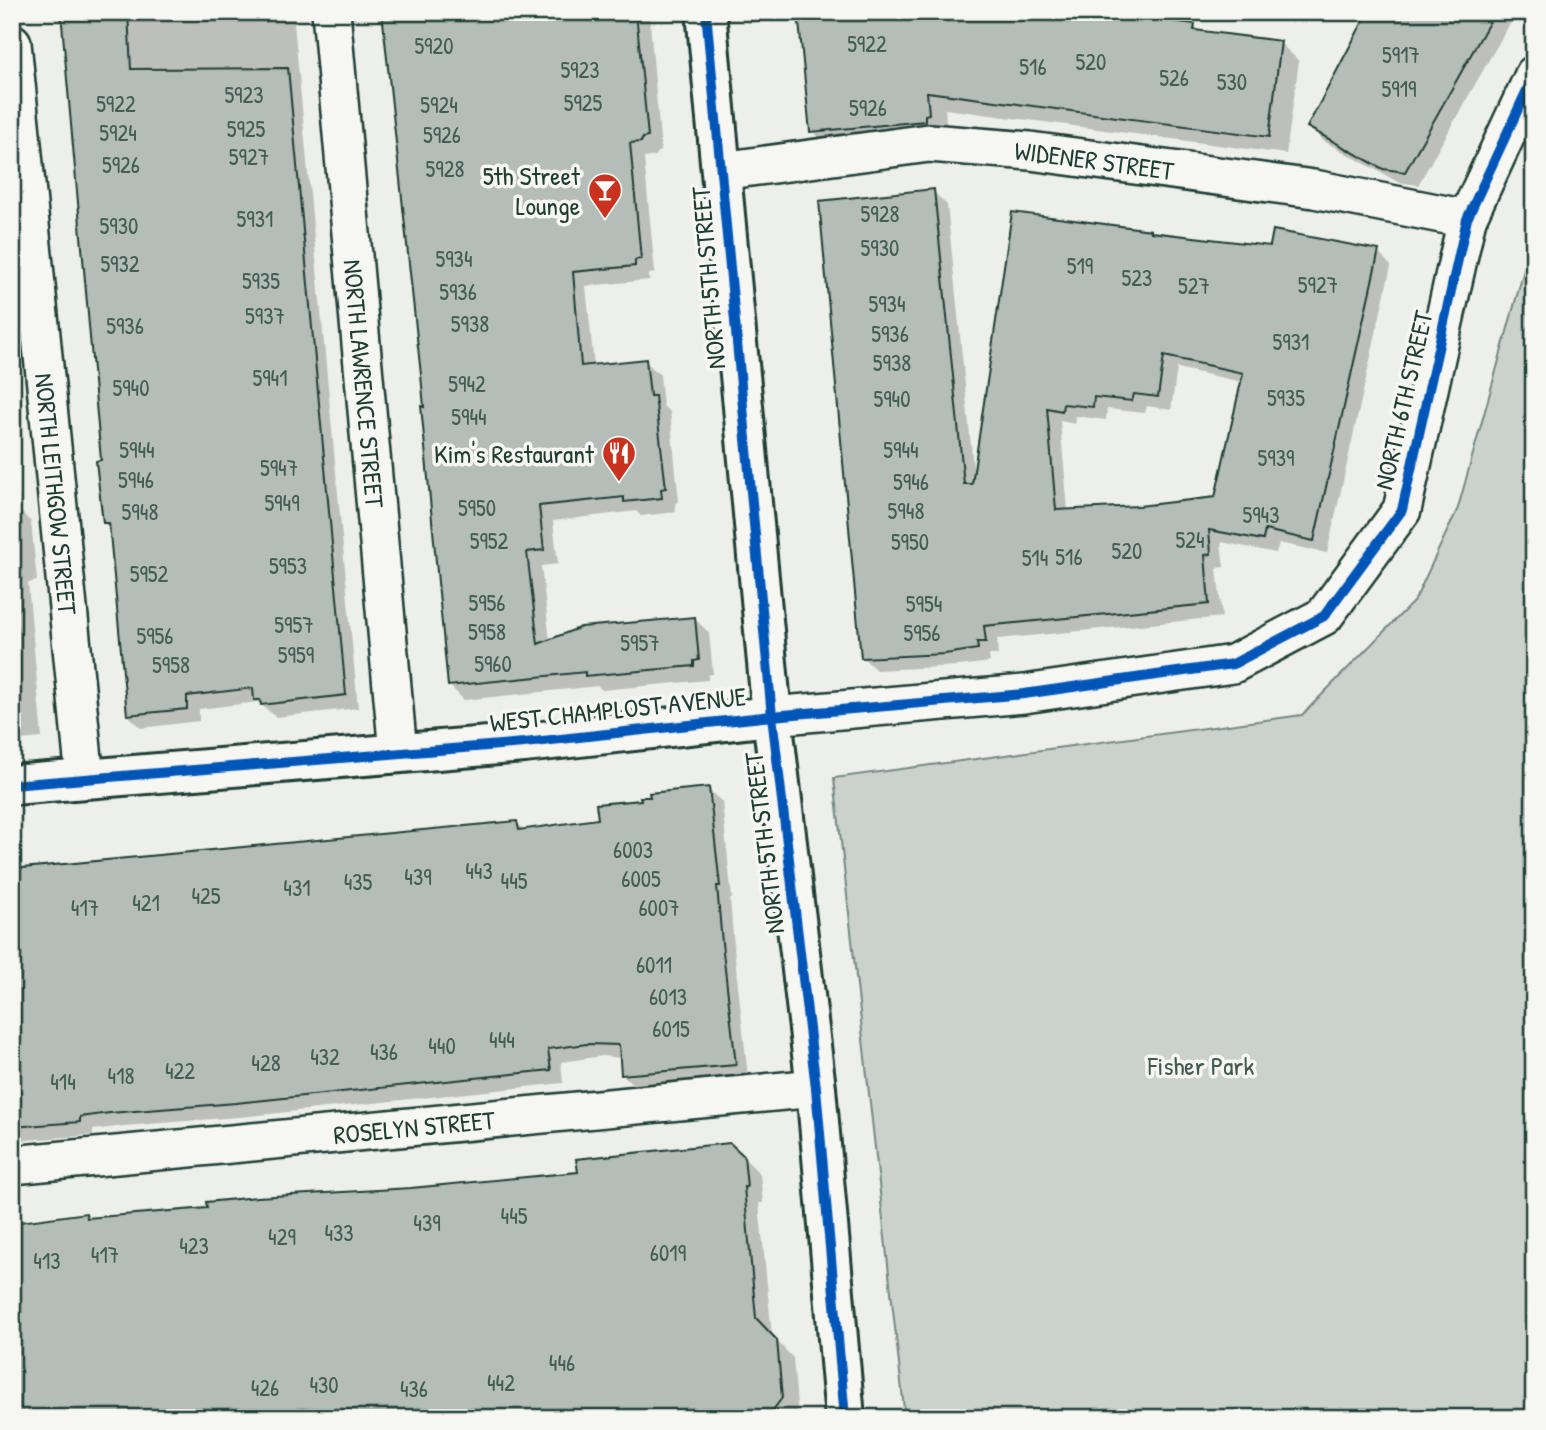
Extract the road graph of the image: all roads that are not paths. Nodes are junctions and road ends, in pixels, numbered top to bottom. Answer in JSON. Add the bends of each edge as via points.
{"nodes":[{"id":1,"x":331,"y":12,"type":"edge"},
{"id":2,"x":706,"y":12,"type":"edge"},
{"id":3,"x":12,"y":43,"type":"edge"},
{"id":4,"x":1534,"y":75,"type":"edge"},
{"id":5,"x":721,"y":171,"type":"junction"},
{"id":6,"x":1467,"y":219,"type":"junction"},
{"id":7,"x":1226,"y":664,"type":"joint"},
{"id":8,"x":772,"y":716,"type":"junction"},
{"id":9,"x":398,"y":753,"type":"junction"},
{"id":10,"x":85,"y":779,"type":"junction"},
{"id":11,"x":12,"y":785,"type":"edge"},
{"id":12,"x":816,"y":1088,"type":"junction"},
{"id":13,"x":12,"y":1165,"type":"edge"},
{"id":14,"x":845,"y":1418,"type":"edge"}],
"edges":[{"from":1,"to":9,"type":"street","name":"NORTH LAWRENCE STREET"},
{"from":2,"to":5,"type":"street","name":"NORTH 5TH STREET"},
{"from":3,"to":10,"type":"street","name":"NORTH LEITHGOW STREET"},
{"from":4,"to":6,"type":"street","name":"NORTH 6TH STREET"},
{"from":5,"to":6,"type":"street","name":"WIDENER STREET","via":[[929,143],[1030,151],[1314,189]]},
{"from":5,"to":8,"type":"street","name":"NORTH 5TH STREET"},
{"from":6,"to":7,"type":"street","name":"NORTH 6TH STREET","via":[[1402,510],[1324,616]]},
{"from":7,"to":8,"type":"street","name":"WEST CHAMPLOST AVENUE","via":[[1024,694]]},
{"from":8,"to":9,"type":"street","name":"WEST CHAMPLOST AVENUE"},
{"from":8,"to":12,"type":"street","name":"NORTH 5TH STREET"},
{"from":9,"to":10,"type":"street","name":"WEST CHAMPLOST AVENUE"},
{"from":10,"to":11,"type":"street","name":"WEST CHAMPLOST AVENUE"},
{"from":12,"to":13,"type":"street","name":"ROSELYN STREET"},
{"from":12,"to":14,"type":"street","name":"NORTH 5TH STREET"}]}
